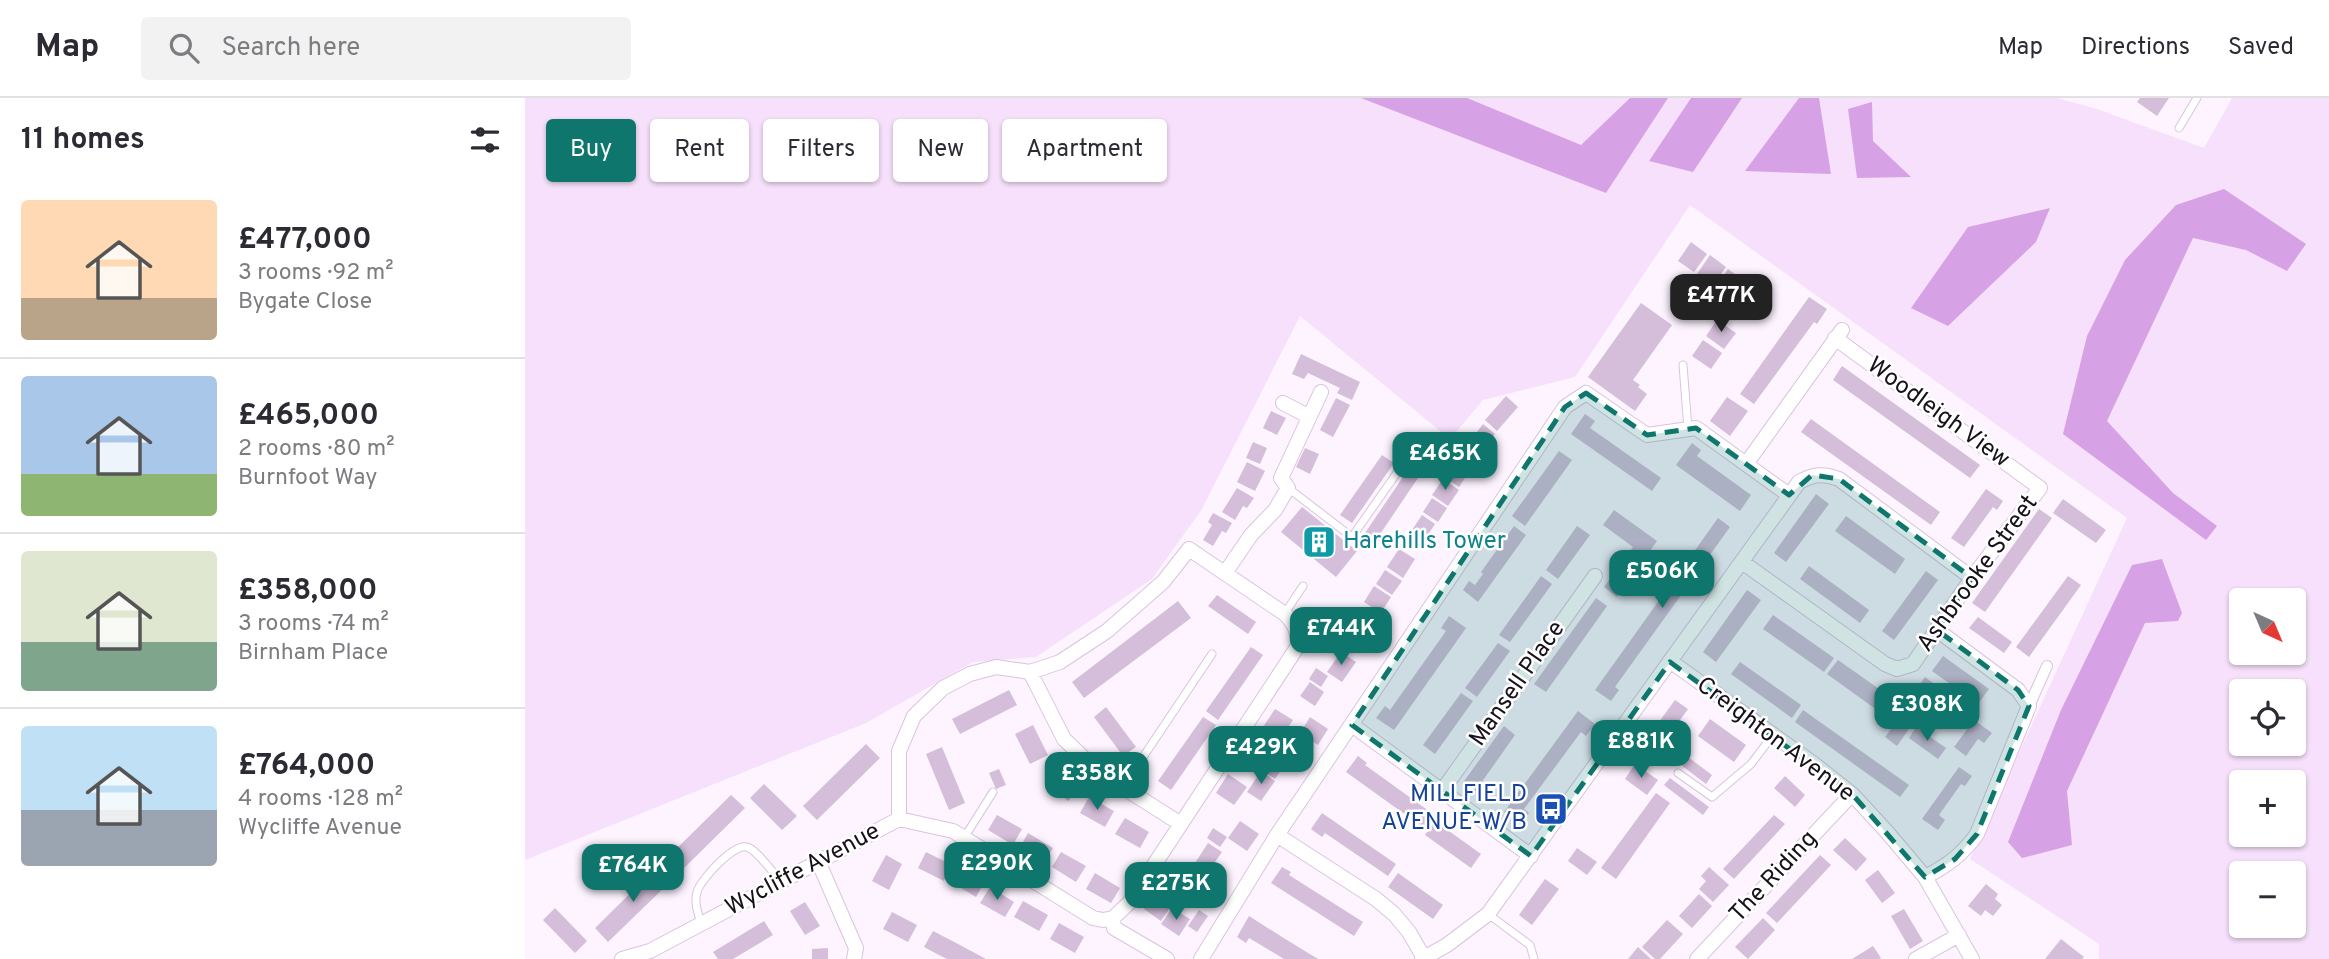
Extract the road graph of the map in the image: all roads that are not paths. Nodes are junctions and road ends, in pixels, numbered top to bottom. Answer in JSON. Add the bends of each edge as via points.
{"nodes":[{"id":1,"x":2197,"y":98,"type":"edge"},
{"id":2,"x":2179,"y":128,"type":"dead end"},
{"id":3,"x":1683,"y":365,"type":"dead end"},
{"id":4,"x":1321,"y":392,"type":"dead end"},
{"id":5,"x":1283,"y":403,"type":"dead end"},
{"id":6,"x":1308,"y":416,"type":"junction"},
{"id":7,"x":1688,"y":429,"type":"junction"},
{"id":8,"x":1746,"y":464,"type":"junction"},
{"id":9,"x":1401,"y":467,"type":"dead end"},
{"id":10,"x":1288,"y":488,"type":"junction"},
{"id":11,"x":2040,"y":488,"type":"joint"},
{"id":12,"x":1789,"y":495,"type":"junction"},
{"id":13,"x":1742,"y":562,"type":"junction"},
{"id":14,"x":1225,"y":573,"type":"junction"},
{"id":15,"x":1595,"y":576,"type":"dead end"},
{"id":16,"x":1972,"y":579,"type":"junction"},
{"id":17,"x":1303,"y":586,"type":"dead end"},
{"id":18,"x":1285,"y":614,"type":"junction"},
{"id":19,"x":1937,"y":630,"type":"junction"},
{"id":20,"x":1212,"y":654,"type":"dead end"},
{"id":21,"x":1670,"y":662,"type":"junction"},
{"id":22,"x":2047,"y":666,"type":"dead end"},
{"id":23,"x":1030,"y":672,"type":"junction"},
{"id":24,"x":2029,"y":706,"type":"junction"},
{"id":25,"x":1352,"y":725,"type":"junction"},
{"id":26,"x":1773,"y":735,"type":"junction"},
{"id":27,"x":1678,"y":773,"type":"dead end"},
{"id":28,"x":1123,"y":787,"type":"junction"},
{"id":29,"x":1442,"y":791,"type":"junction"},
{"id":30,"x":993,"y":792,"type":"dead end"},
{"id":31,"x":1852,"y":794,"type":"junction"},
{"id":32,"x":899,"y":819,"type":"junction"},
{"id":33,"x":1181,"y":824,"type":"junction"},
{"id":34,"x":1276,"y":835,"type":"junction"},
{"id":35,"x":964,"y":838,"type":"junction"},
{"id":36,"x":1531,"y":856,"type":"junction"},
{"id":37,"x":818,"y":861,"type":"junction"},
{"id":38,"x":1925,"y":877,"type":"junction"},
{"id":39,"x":781,"y":881,"type":"junction"},
{"id":40,"x":1488,"y":914,"type":"junction"},
{"id":41,"x":1113,"y":918,"type":"junction"},
{"id":42,"x":701,"y":923,"type":"junction"},
{"id":43,"x":1959,"y":935,"type":"junction"},
{"id":44,"x":1423,"y":958,"type":"edge"},
{"id":45,"x":622,"y":959,"type":"edge"},
{"id":46,"x":854,"y":959,"type":"edge"},
{"id":47,"x":1167,"y":959,"type":"edge"},
{"id":48,"x":1201,"y":959,"type":"edge"},
{"id":49,"x":1534,"y":959,"type":"edge"},
{"id":50,"x":1697,"y":959,"type":"edge"},
{"id":51,"x":1916,"y":959,"type":"edge"},
{"id":52,"x":1972,"y":959,"type":"edge"}],
"edges":[{"from":1,"to":2,"type":"lane"},
{"from":3,"to":7,"type":"lane"},
{"from":4,"to":6,"type":"street"},
{"from":5,"to":6,"type":"street"},
{"from":6,"to":10,"type":"street","via":[[1281,478]]},
{"from":7,"to":8,"type":"street","via":[[1696,428]]},
{"from":7,"to":25,"type":"street","via":[[1647,435],[1586,393],[1566,407]]},
{"from":8,"to":11,"type":"street","name":"Woodleigh View","via":[[1839,334]]},
{"from":8,"to":12,"type":"street"},
{"from":9,"to":10,"type":"lane","via":[[1352,537]]},
{"from":10,"to":14,"type":"street"},
{"from":11,"to":16,"type":"street","name":"Ashbrooke Street"},
{"from":12,"to":13,"type":"street"},
{"from":12,"to":16,"type":"street","via":[[1812,475],[1839,479]]},
{"from":13,"to":19,"type":"street","name":"Ashbrooke Street","via":[[1897,669],[1913,664]]},
{"from":13,"to":21,"type":"street"},
{"from":14,"to":18,"type":"street"},
{"from":14,"to":23,"type":"street","via":[[1189,549],[1163,582],[1107,631],[1060,662]]},
{"from":15,"to":29,"type":"street","name":"Mansell Place"},
{"from":16,"to":19,"type":"street","name":"Ashbrooke Street"},
{"from":17,"to":18,"type":"lane"},
{"from":18,"to":33,"type":"street","via":[[1298,634],[1297,646]]},
{"from":19,"to":24,"type":"street","via":[[2018,690]]},
{"from":20,"to":28,"type":"lane"},
{"from":21,"to":26,"type":"street","name":"Creighton Avenue"},
{"from":21,"to":36,"type":"street"},
{"from":22,"to":24,"type":"street"},
{"from":23,"to":28,"type":"street","via":[[1064,739],[1097,771]]},
{"from":23,"to":32,"type":"street","via":[[996,667],[970,674],[943,688],[914,716],[899,751]]},
{"from":24,"to":38,"type":"street","via":[[1977,834],[1955,859]]},
{"from":25,"to":29,"type":"street"},
{"from":25,"to":34,"type":"street"},
{"from":26,"to":27,"type":"lane","via":[[1751,764],[1712,797]]},
{"from":26,"to":31,"type":"street","name":"Creighton Avenue"},
{"from":28,"to":33,"type":"street"},
{"from":29,"to":36,"type":"street"},
{"from":30,"to":35,"type":"lane"},
{"from":31,"to":38,"type":"street","name":"Creighton Avenue"},
{"from":31,"to":50,"type":"street","name":"The Riding"},
{"from":32,"to":35,"type":"street","name":"Wycliffe Avenue","via":[[953,831]]},
{"from":32,"to":37,"type":"street","name":"Wycliffe Avenue"},
{"from":33,"to":41,"type":"street","via":[[1129,903]]},
{"from":34,"to":44,"type":"street","via":[[1394,914]]},
{"from":34,"to":48,"type":"street"},
{"from":35,"to":41,"type":"street","name":"Wycliffe Avenue","via":[[1093,918]]},
{"from":36,"to":40,"type":"street"},
{"from":37,"to":39,"type":"street","name":"Wycliffe Avenue"},
{"from":37,"to":46,"type":"street","via":[[856,948]]},
{"from":38,"to":43,"type":"street","name":"Creighton Avenue"},
{"from":39,"to":42,"type":"street","name":"Wycliffe Avenue"},
{"from":39,"to":42,"type":"lane","via":[[750,847],[734,849],[698,888],[696,907]]},
{"from":40,"to":44,"type":"street"},
{"from":40,"to":49,"type":"lane","via":[[1530,945]]},
{"from":41,"to":47,"type":"street","via":[[1114,928]]},
{"from":42,"to":45,"type":"street","name":"Wycliffe Avenue","via":[[650,951]]},
{"from":43,"to":51,"type":"street"},
{"from":43,"to":52,"type":"street","name":"Creighton Avenue"}]}
